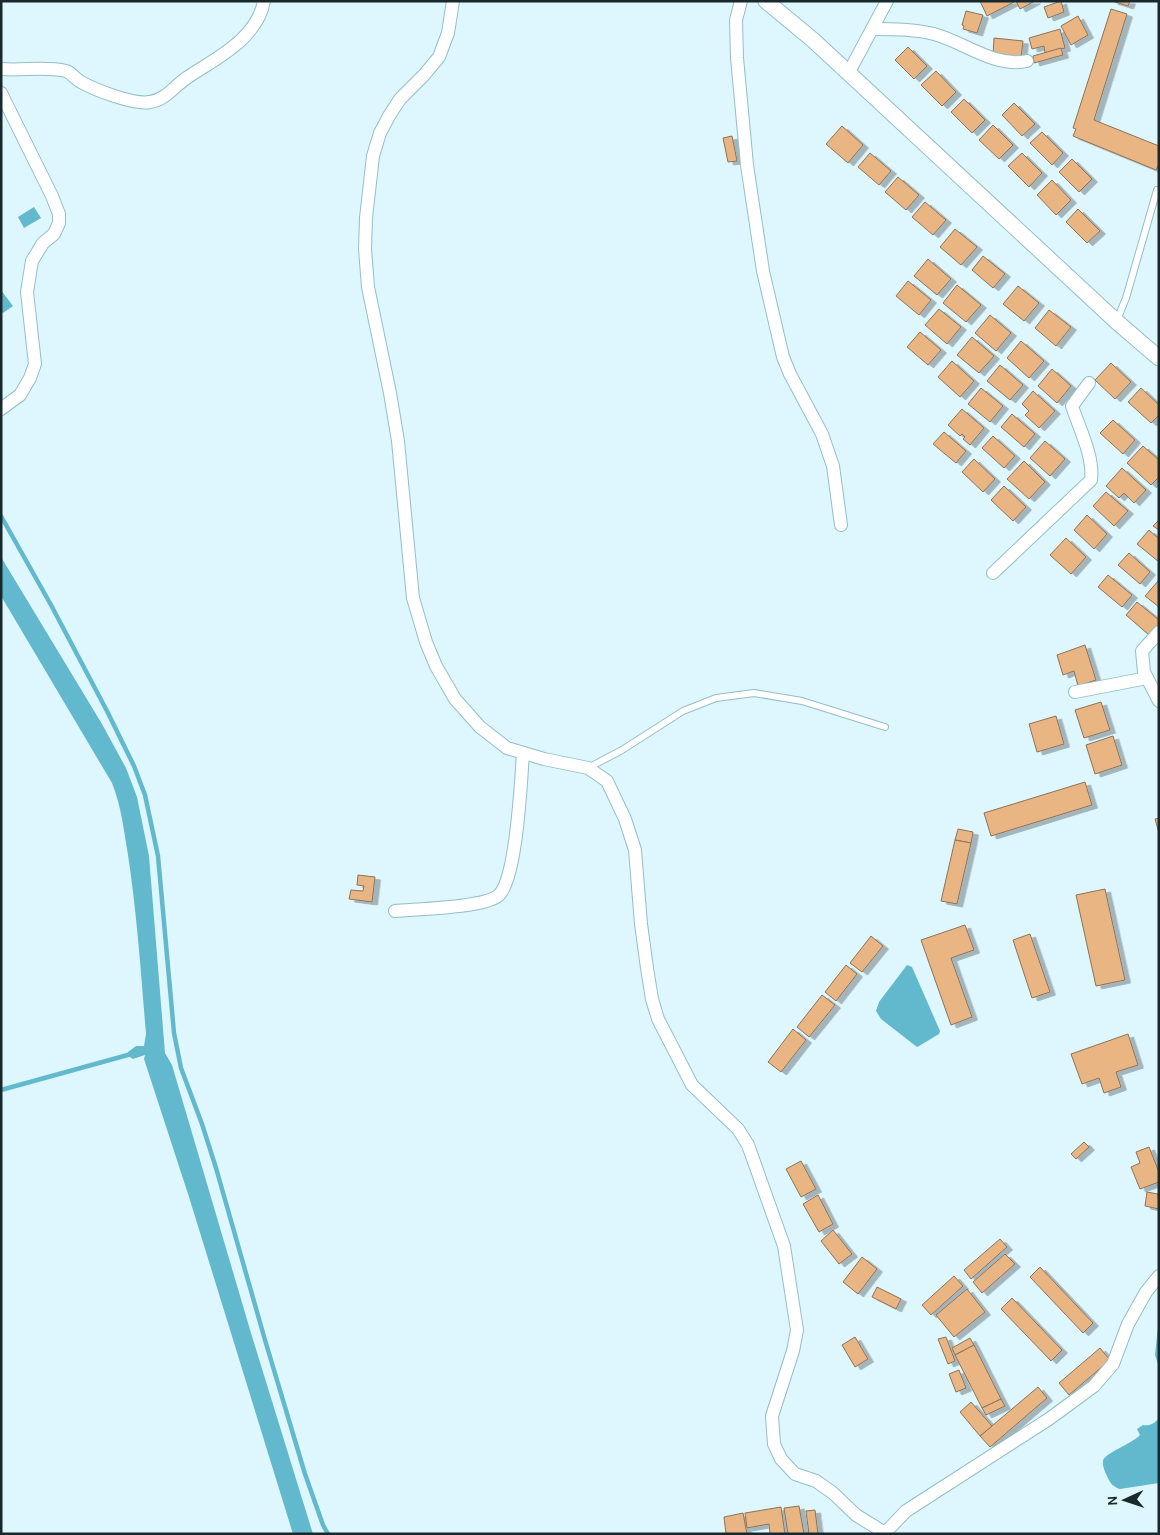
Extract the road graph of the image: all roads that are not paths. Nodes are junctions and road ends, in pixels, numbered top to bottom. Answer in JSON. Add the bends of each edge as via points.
{"nodes":[{"id":1,"x":264,"y":1,"type":"edge"},
{"id":2,"x":453,"y":1,"type":"edge"},
{"id":3,"x":741,"y":1,"type":"edge"},
{"id":4,"x":766,"y":1,"type":"edge"},
{"id":5,"x":887,"y":1,"type":"edge"},
{"id":6,"x":872,"y":30,"type":"junction"},
{"id":7,"x":1027,"y":61,"type":"dead end"},
{"id":8,"x":1,"y":69,"type":"edge"},
{"id":9,"x":849,"y":72,"type":"junction"},
{"id":10,"x":1,"y":93,"type":"edge"},
{"id":11,"x":1157,"y":190,"type":"dead end"},
{"id":12,"x":1117,"y":322,"type":"junction"},
{"id":13,"x":1159,"y":358,"type":"edge"},
{"id":14,"x":1089,"y":383,"type":"dead end"},
{"id":15,"x":1,"y":409,"type":"edge"},
{"id":16,"x":841,"y":525,"type":"dead end"},
{"id":17,"x":993,"y":573,"type":"dead end"},
{"id":18,"x":1159,"y":632,"type":"edge"},
{"id":19,"x":1147,"y":678,"type":"junction"},
{"id":20,"x":1075,"y":692,"type":"dead end"},
{"id":21,"x":1159,"y":701,"type":"edge"},
{"id":22,"x":886,"y":727,"type":"dead end"},
{"id":23,"x":523,"y":753,"type":"junction"},
{"id":24,"x":588,"y":768,"type":"junction"},
{"id":25,"x":394,"y":911,"type":"dead end"},
{"id":26,"x":1159,"y":1276,"type":"edge"},
{"id":27,"x":884,"y":1534,"type":"edge"}],
"edges":[{"from":1,"to":8,"type":"street","via":[[254,26],[228,52],[183,80],[166,96],[150,102],[110,94],[80,82],[69,72],[45,68]]},
{"from":2,"to":23,"type":"street","via":[[448,33],[439,56],[400,99],[380,133],[373,156],[365,249],[368,287],[398,441],[413,598],[426,642],[455,699],[480,727],[507,748]]},
{"from":3,"to":16,"type":"street","via":[[736,20],[737,58],[747,165],[762,271],[783,357],[822,434],[833,466]]},
{"from":4,"to":9,"type":"street"},
{"from":5,"to":6,"type":"street"},
{"from":6,"to":7,"type":"street","via":[[898,29],[935,34],[990,57]]},
{"from":6,"to":9,"type":"street"},
{"from":9,"to":12,"type":"street"},
{"from":10,"to":15,"type":"street","via":[[59,214],[54,234],[43,243],[32,261],[27,292],[35,364],[20,395]]},
{"from":11,"to":12,"type":"lane"},
{"from":12,"to":13,"type":"street"},
{"from":14,"to":17,"type":"street","via":[[1072,406],[1086,447],[1091,480]]},
{"from":18,"to":19,"type":"street","via":[[1142,651]]},
{"from":19,"to":20,"type":"street"},
{"from":19,"to":21,"type":"street"},
{"from":22,"to":24,"type":"lane","via":[[802,701],[754,693],[716,698],[683,711]]},
{"from":23,"to":24,"type":"street"},
{"from":23,"to":25,"type":"street","via":[[520,811],[508,878],[499,895],[483,903]]},
{"from":24,"to":27,"type":"street","via":[[607,781],[635,850],[647,968],[658,1018],[692,1084],[738,1129],[748,1145],[784,1246],[797,1330],[772,1416],[774,1444],[795,1474],[816,1481],[833,1492],[856,1515]]},
{"from":26,"to":27,"type":"street","via":[[1128,1324],[1113,1364],[1094,1386],[1049,1419],[906,1511]]}]}
